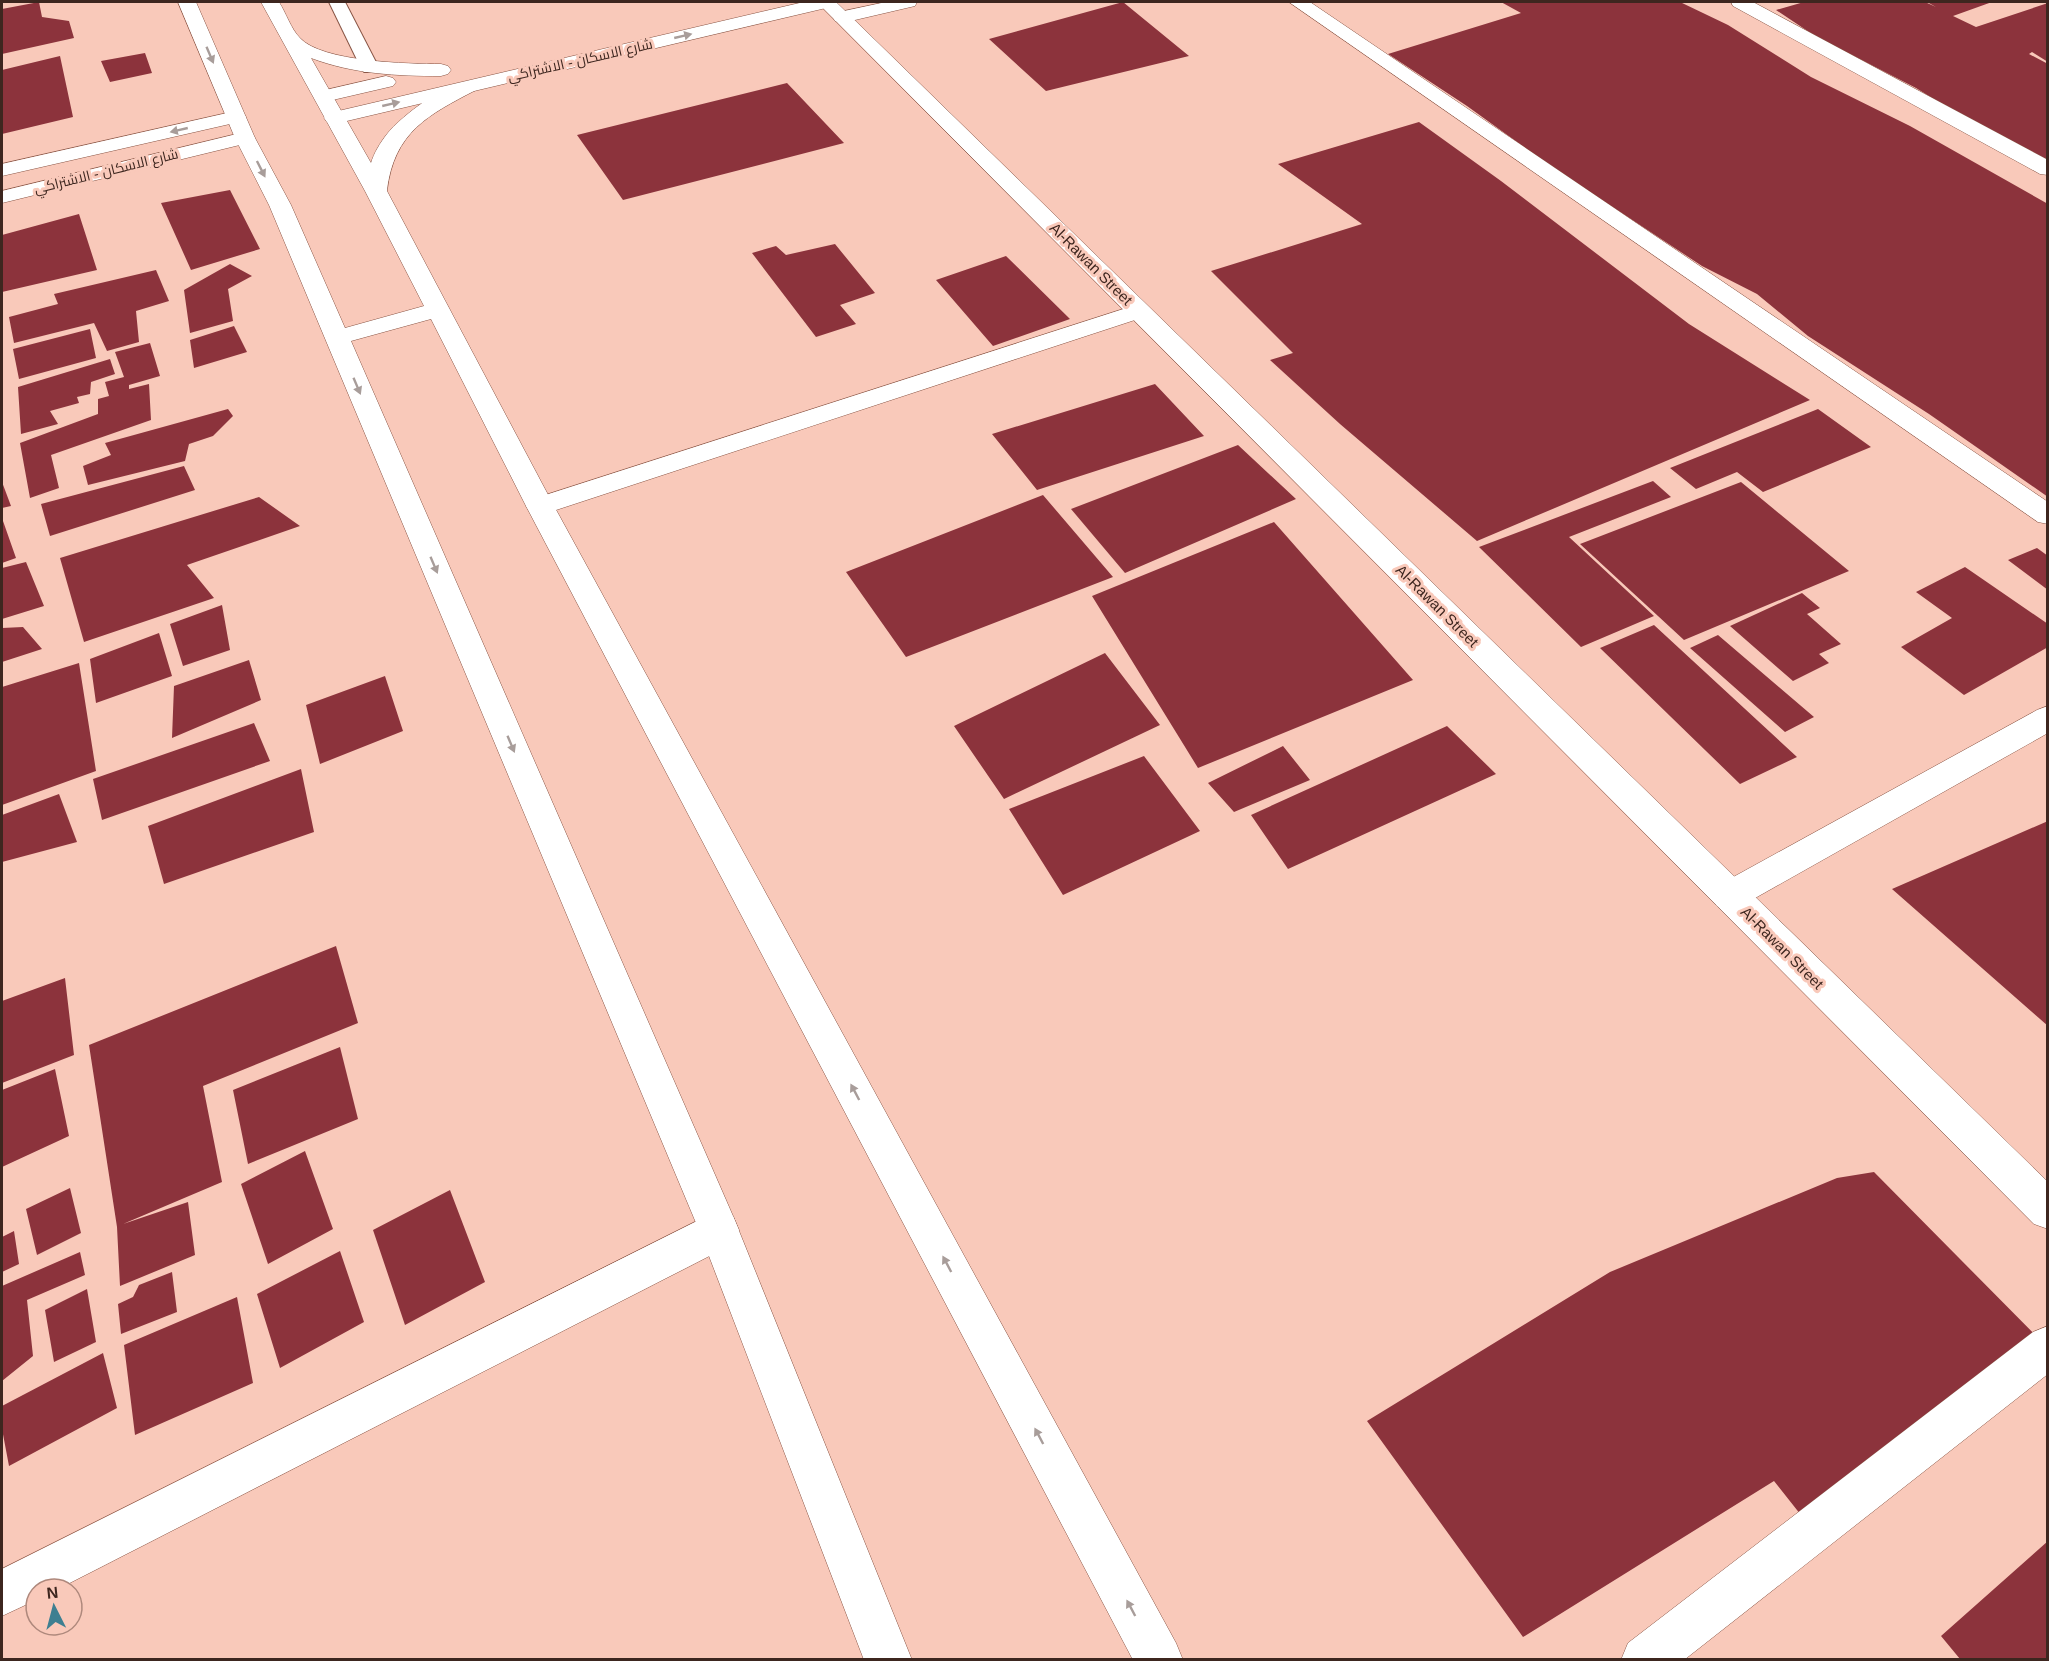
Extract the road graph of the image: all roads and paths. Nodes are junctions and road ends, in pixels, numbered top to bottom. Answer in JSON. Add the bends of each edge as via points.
{"nodes":[{"id":1,"x":187,"y":2,"type":"edge"},
{"id":2,"x":270,"y":2,"type":"edge"},
{"id":3,"x":337,"y":2,"type":"edge"},
{"id":4,"x":757,"y":2,"type":"edge"},
{"id":5,"x":908,"y":2,"type":"edge"},
{"id":6,"x":1298,"y":2,"type":"edge"},
{"id":7,"x":1740,"y":2,"type":"edge"},
{"id":8,"x":831,"y":7,"type":"edge"},
{"id":9,"x":616,"y":32,"type":"dead end"},
{"id":10,"x":293,"y":43,"type":"junction"},
{"id":11,"x":464,"y":65,"type":"dead end"},
{"id":12,"x":370,"y":68,"type":"junction"},
{"id":13,"x":441,"y":70,"type":"junction"},
{"id":14,"x":469,"y":87,"type":"junction"},
{"id":15,"x":329,"y":107,"type":"junction"},
{"id":16,"x":240,"y":127,"type":"junction"},
{"id":17,"x":2048,"y":169,"type":"edge"},
{"id":18,"x":2,"y":170,"type":"edge"},
{"id":19,"x":376,"y":191,"type":"junction"},
{"id":20,"x":2,"y":196,"type":"edge"},
{"id":21,"x":439,"y":309,"type":"junction"},
{"id":22,"x":1139,"y":311,"type":"junction"},
{"id":23,"x":336,"y":338,"type":"junction"},
{"id":24,"x":540,"y":506,"type":"junction"},
{"id":25,"x":2048,"y":515,"type":"edge"},
{"id":26,"x":2048,"y":718,"type":"edge"},
{"id":27,"x":1729,"y":896,"type":"junction"},
{"id":28,"x":2048,"y":1210,"type":"edge"},
{"id":29,"x":719,"y":1230,"type":"junction"},
{"id":30,"x":2048,"y":1347,"type":"edge"},
{"id":31,"x":2,"y":1593,"type":"edge"},
{"id":32,"x":888,"y":1659,"type":"edge"},
{"id":33,"x":1159,"y":1659,"type":"edge"},
{"id":34,"x":1645,"y":1659,"type":"edge"}],
"edges":[{"from":1,"to":16,"type":"main road","one_way":true},
{"from":2,"to":10,"type":"main road"},
{"from":3,"to":12,"type":"lane"},
{"from":4,"to":9,"type":"main road","name":"شارع الاسكان - الاشتراكي"},
{"from":5,"to":8,"type":"main road","name":"شارع الاسكان - الاشتراكي"},
{"from":6,"to":25,"type":"main road"},
{"from":7,"to":17,"type":"main road"},
{"from":14,"to":8,"type":"main road","name":"شارع الاسكان - الاشتراكي","one_way":true},
{"from":8,"to":22,"type":"main road","name":"Al-Rawan Street"},
{"from":10,"to":12,"type":"main road","via":[[313,54]]},
{"from":10,"to":15,"type":"main road"},
{"from":11,"to":13,"type":"main road"},
{"from":12,"to":13,"type":"main road"},
{"from":13,"to":15,"type":"main road"},
{"from":15,"to":14,"type":"main road","name":"شارع الاسكان - الاشتراكي","one_way":true},
{"from":14,"to":19,"type":"main road","via":[[433,106],[398,134],[384,153]]},
{"from":15,"to":19,"type":"main road"},
{"from":16,"to":18,"type":"main road","name":"شارع الاسكان - الاشتراكي","one_way":true},
{"from":16,"to":20,"type":"main road","name":"شارع الاسكان - الاشتراكي"},
{"from":16,"to":23,"type":"main road","one_way":true,"via":[[280,205]]},
{"from":19,"to":21,"type":"main road"},
{"from":21,"to":23,"type":"main road"},
{"from":21,"to":24,"type":"main road"},
{"from":22,"to":24,"type":"main road"},
{"from":22,"to":27,"type":"main road","name":"Al-Rawan Street"},
{"from":23,"to":29,"type":"main road","one_way":true},
{"from":33,"to":24,"type":"main road","one_way":true},
{"from":26,"to":27,"type":"main road"},
{"from":27,"to":28,"type":"main road","name":"Al-Rawan Street"},
{"from":29,"to":31,"type":"main road"},
{"from":29,"to":32,"type":"main road"},
{"from":30,"to":34,"type":"main road"}]}
